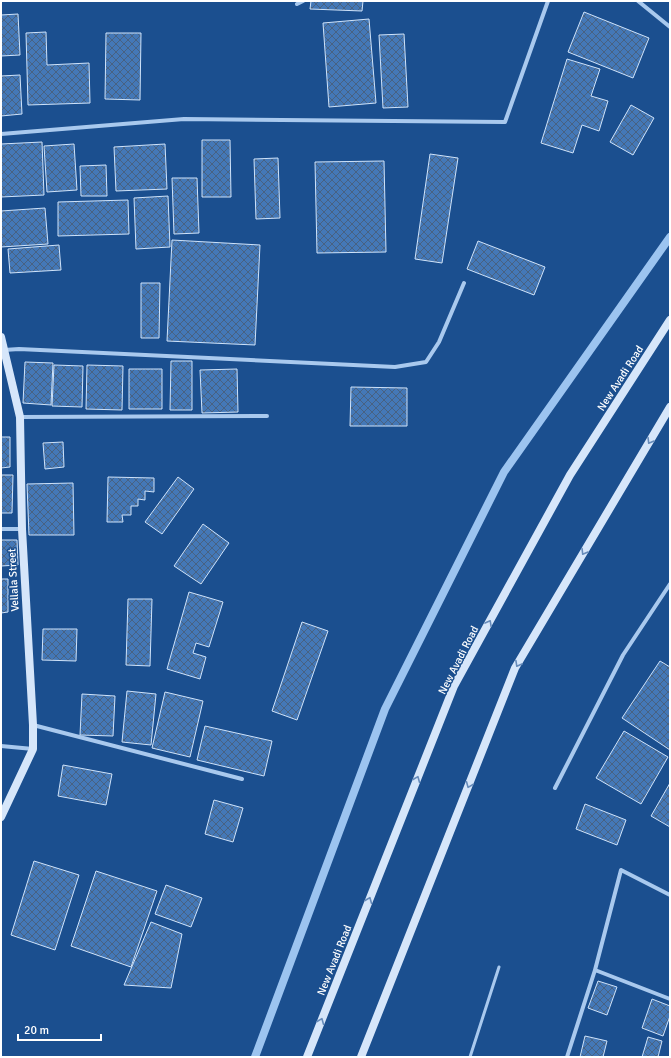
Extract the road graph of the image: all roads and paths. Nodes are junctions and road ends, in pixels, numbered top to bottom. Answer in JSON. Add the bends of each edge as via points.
{"nodes":[{"id":1,"x":302,"y":1,"type":"edge"},
{"id":2,"x":548,"y":1,"type":"edge"},
{"id":3,"x":638,"y":1,"type":"edge"},
{"id":4,"x":297,"y":4,"type":"dead end"},
{"id":5,"x":670,"y":27,"type":"edge"},
{"id":6,"x":1,"y":134,"type":"edge"},
{"id":7,"x":464,"y":283,"type":"dead end"},
{"id":8,"x":670,"y":320,"type":"edge"},
{"id":9,"x":1,"y":336,"type":"edge"},
{"id":10,"x":4,"y":350,"type":"junction"},
{"id":11,"x":4,"y":360,"type":"edge"},
{"id":12,"x":670,"y":407,"type":"edge"},
{"id":13,"x":267,"y":416,"type":"dead end"},
{"id":14,"x":20,"y":417,"type":"junction"},
{"id":15,"x":1,"y":529,"type":"edge"},
{"id":16,"x":22,"y":529,"type":"junction"},
{"id":17,"x":670,"y":584,"type":"edge"},
{"id":18,"x":33,"y":725,"type":"junction"},
{"id":19,"x":1,"y":746,"type":"edge"},
{"id":20,"x":32,"y":749,"type":"junction"},
{"id":21,"x":242,"y":779,"type":"dead end"},
{"id":22,"x":555,"y":788,"type":"dead end"},
{"id":23,"x":1,"y":817,"type":"edge"},
{"id":24,"x":670,"y":895,"type":"edge"},
{"id":25,"x":499,"y":967,"type":"dead end"},
{"id":26,"x":595,"y":970,"type":"junction"},
{"id":27,"x":670,"y":999,"type":"edge"},
{"id":28,"x":307,"y":1057,"type":"edge"},
{"id":29,"x":361,"y":1057,"type":"edge"},
{"id":30,"x":470,"y":1057,"type":"edge"},
{"id":31,"x":567,"y":1057,"type":"edge"}],
"edges":[{"from":1,"to":4,"type":"street"},
{"from":2,"to":6,"type":"street","via":[[505,122],[184,119]]},
{"from":3,"to":5,"type":"street"},
{"from":7,"to":10,"type":"street","via":[[439,342],[426,362],[395,366]]},
{"from":28,"to":8,"type":"main road","name":"New Avadi Road","one_way":true,"via":[[454,686],[570,475]]},
{"from":9,"to":10,"type":"main road","name":"Vellala Street"},
{"from":10,"to":11,"type":"main road","name":"Vellala Street"},
{"from":11,"to":14,"type":"main road","name":"Vellala Street"},
{"from":12,"to":29,"type":"main road","one_way":true,"via":[[515,668]]},
{"from":13,"to":14,"type":"street"},
{"from":14,"to":16,"type":"main road","name":"Vellala Street"},
{"from":15,"to":16,"type":"street"},
{"from":16,"to":18,"type":"main road","name":"Vellala Street"},
{"from":17,"to":22,"type":"street","via":[[623,655]]},
{"from":18,"to":20,"type":"main road","name":"Vellala Street"},
{"from":18,"to":21,"type":"street"},
{"from":19,"to":20,"type":"street"},
{"from":20,"to":23,"type":"main road","name":"Vellala Street"},
{"from":24,"to":26,"type":"street","via":[[621,870]]},
{"from":25,"to":30,"type":"lane"},
{"from":26,"to":27,"type":"street"},
{"from":26,"to":31,"type":"street"}]}
